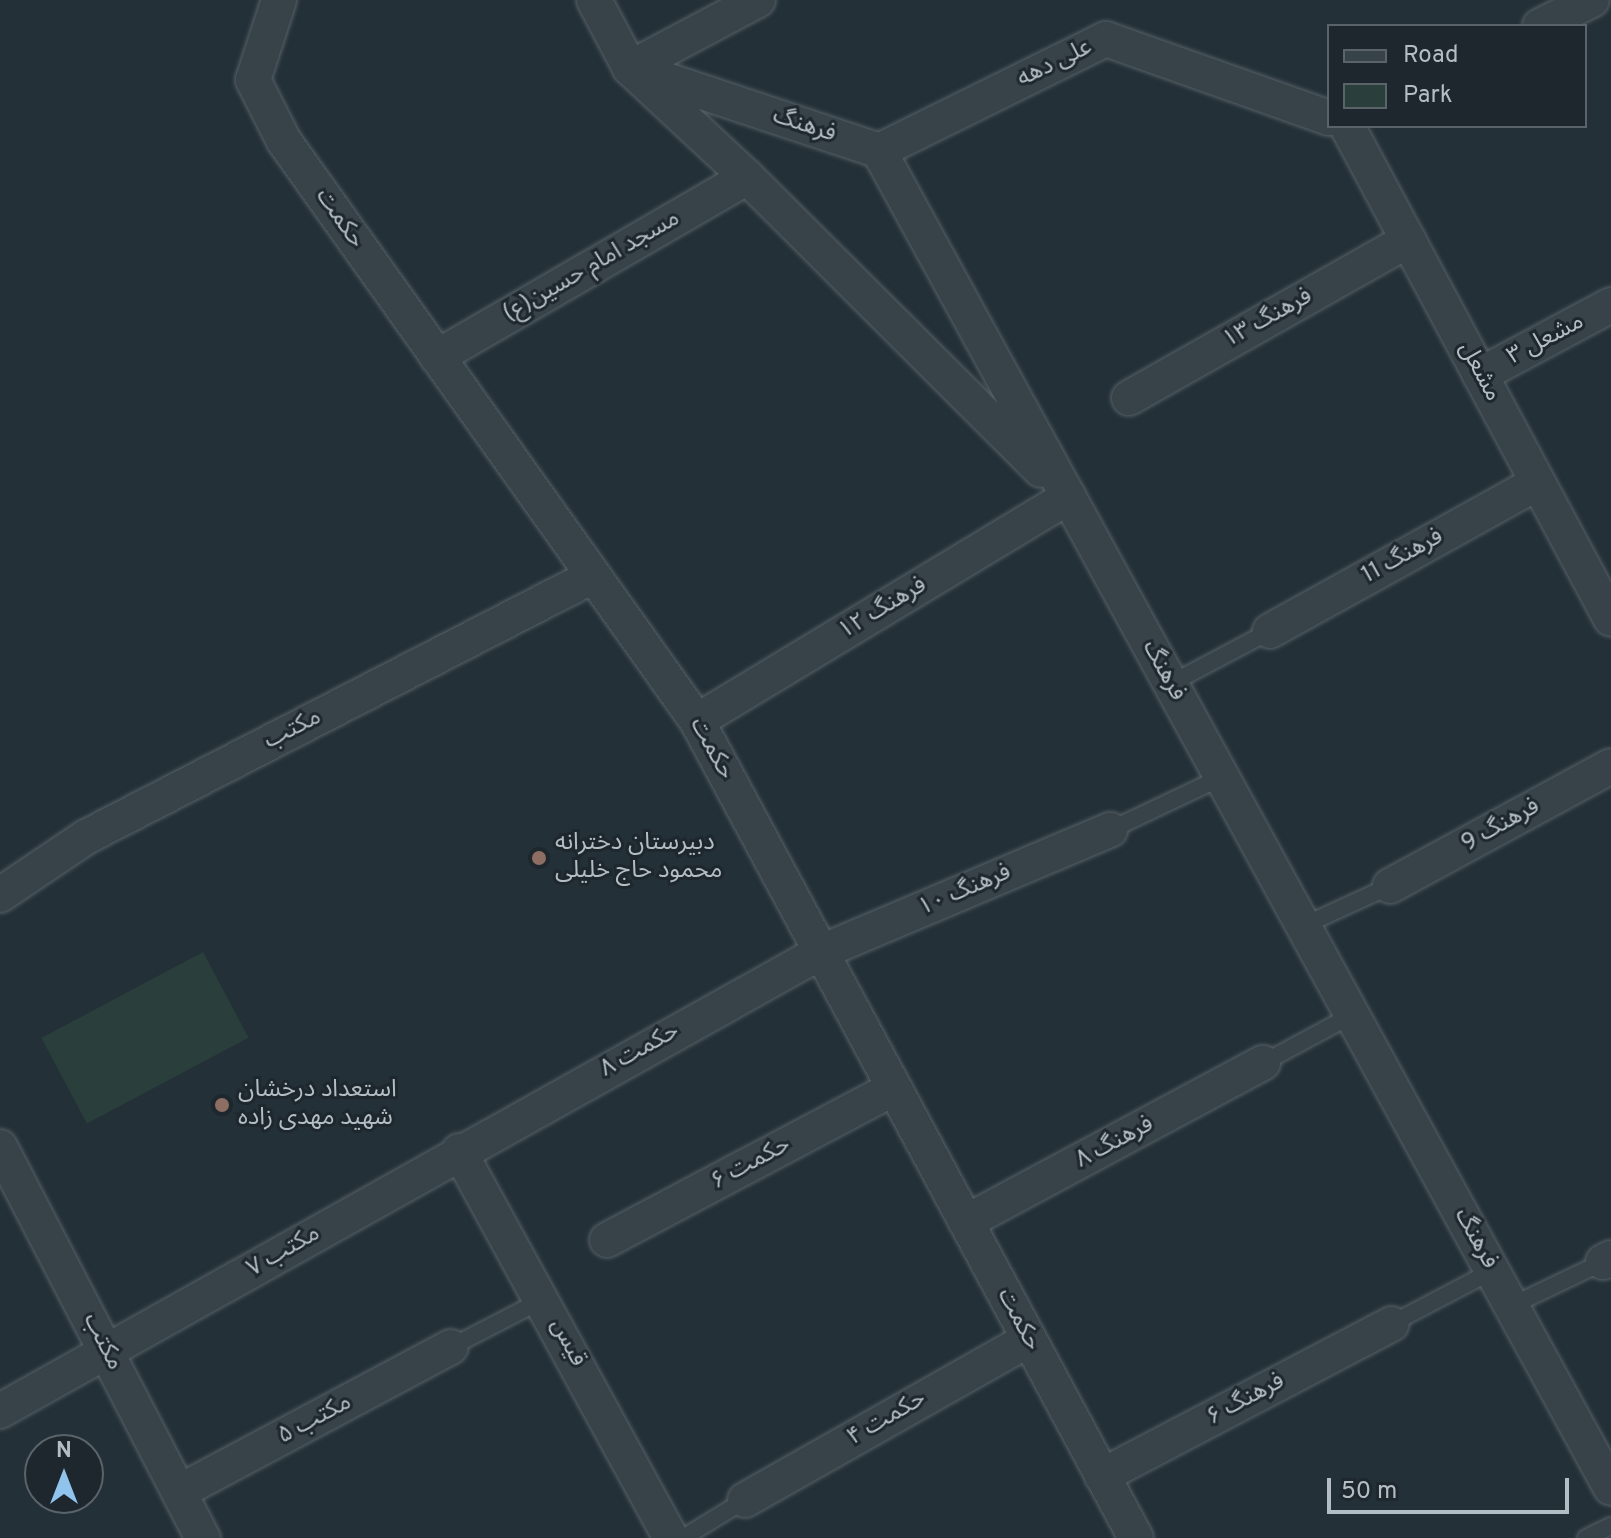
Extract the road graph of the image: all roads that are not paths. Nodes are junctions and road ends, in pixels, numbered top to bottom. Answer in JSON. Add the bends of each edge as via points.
{"nodes":[{"id":1,"x":279,"y":0,"type":"edge"},
{"id":2,"x":594,"y":0,"type":"edge"},
{"id":3,"x":758,"y":0,"type":"edge"},
{"id":4,"x":1592,"y":0,"type":"edge"},
{"id":5,"x":1544,"y":24,"type":"edge"},
{"id":6,"x":630,"y":68,"type":"junction"},
{"id":7,"x":1327,"y":117,"type":"edge"},
{"id":8,"x":1348,"y":128,"type":"edge"},
{"id":9,"x":879,"y":151,"type":"junction"},
{"id":10,"x":747,"y":177,"type":"junction"},
{"id":11,"x":1408,"y":240,"type":"junction"},
{"id":12,"x":1611,"y":305,"type":"edge"},
{"id":13,"x":437,"y":357,"type":"junction"},
{"id":14,"x":1480,"y":375,"type":"junction"},
{"id":15,"x":1129,"y":398,"type":"dead end"},
{"id":16,"x":1537,"y":483,"type":"junction"},
{"id":17,"x":1069,"y":497,"type":"junction"},
{"id":18,"x":593,"y":576,"type":"junction"},
{"id":19,"x":1610,"y":615,"type":"edge"},
{"id":20,"x":1270,"y":631,"type":"joint"},
{"id":21,"x":1170,"y":684,"type":"junction"},
{"id":22,"x":697,"y":721,"type":"junction"},
{"id":23,"x":1611,"y":766,"type":"edge"},
{"id":24,"x":1222,"y":777,"type":"junction"},
{"id":25,"x":1110,"y":830,"type":"joint"},
{"id":26,"x":1390,"y":886,"type":"joint"},
{"id":27,"x":0,"y":895,"type":"edge"},
{"id":28,"x":1303,"y":926,"type":"junction"},
{"id":29,"x":821,"y":952,"type":"junction"},
{"id":30,"x":1352,"y":1015,"type":"junction"},
{"id":31,"x":1263,"y":1063,"type":"joint"},
{"id":32,"x":894,"y":1088,"type":"junction"},
{"id":33,"x":0,"y":1147,"type":"edge"},
{"id":34,"x":459,"y":1151,"type":"junction"},
{"id":35,"x":966,"y":1222,"type":"junction"},
{"id":36,"x":607,"y":1240,"type":"dead end"},
{"id":37,"x":1607,"y":1260,"type":"edge"},
{"id":38,"x":1492,"y":1271,"type":"junction"},
{"id":39,"x":544,"y":1299,"type":"junction"},
{"id":40,"x":1511,"y":1306,"type":"junction"},
{"id":41,"x":1391,"y":1324,"type":"joint"},
{"id":42,"x":1029,"y":1339,"type":"junction"},
{"id":43,"x":451,"y":1347,"type":"joint"},
{"id":44,"x":108,"y":1354,"type":"junction"},
{"id":45,"x":0,"y":1411,"type":"edge"},
{"id":46,"x":1102,"y":1476,"type":"junction"},
{"id":47,"x":1611,"y":1488,"type":"edge"},
{"id":48,"x":179,"y":1492,"type":"junction"},
{"id":49,"x":745,"y":1500,"type":"joint"},
{"id":50,"x":1611,"y":1526,"type":"edge"},
{"id":51,"x":203,"y":1538,"type":"edge"},
{"id":52,"x":671,"y":1538,"type":"edge"},
{"id":53,"x":683,"y":1538,"type":"edge"},
{"id":54,"x":1136,"y":1538,"type":"edge"},
{"id":55,"x":1586,"y":1538,"type":"edge"}],
"edges":[{"from":1,"to":13,"type":"street","name":"حکمت","via":[[253,80],[284,141]]},
{"from":2,"to":6,"type":"street"},
{"from":3,"to":6,"type":"street"},
{"from":4,"to":5,"type":"street"},
{"from":6,"to":9,"type":"street","name":"فرهنگ"},
{"from":6,"to":10,"type":"street"},
{"from":7,"to":9,"type":"street","name":"علی دهه","via":[[1106,39]]},
{"from":8,"to":11,"type":"street","name":"مشعل"},
{"from":9,"to":17,"type":"street","name":"فرهنگ"},
{"from":10,"to":13,"type":"street","name":"مسجد امام حسین(ع)"},
{"from":10,"to":17,"type":"street"},
{"from":11,"to":14,"type":"street","name":"مشعل"},
{"from":11,"to":15,"type":"street","name":"فرهنگ ۱۳"},
{"from":12,"to":14,"type":"street","name":"مشعل ۳"},
{"from":13,"to":18,"type":"street","name":"حکمت"},
{"from":14,"to":16,"type":"street","name":"مشعل"},
{"from":16,"to":19,"type":"street","name":"مشعل"},
{"from":16,"to":20,"type":"street","name":"فرهنگ 11"},
{"from":17,"to":21,"type":"street","name":"فرهنگ"},
{"from":17,"to":22,"type":"street","name":"فرهنگ ۱۲"},
{"from":18,"to":22,"type":"street","name":"حکمت"},
{"from":18,"to":27,"type":"street","name":"مکتب","via":[[86,837]]},
{"from":20,"to":21,"type":"lane"},
{"from":21,"to":24,"type":"street","name":"فرهنگ"},
{"from":22,"to":29,"type":"street","name":"حکمت"},
{"from":23,"to":26,"type":"street","name":"فرهنگ 9"},
{"from":24,"to":25,"type":"lane"},
{"from":24,"to":28,"type":"street","name":"فرهنگ"},
{"from":25,"to":29,"type":"street","name":"فرهنگ ۱۰"},
{"from":26,"to":28,"type":"lane"},
{"from":28,"to":30,"type":"street","name":"فرهنگ"},
{"from":29,"to":32,"type":"street","name":"حکمت"},
{"from":29,"to":34,"type":"street","name":"حکمت ۸"},
{"from":30,"to":31,"type":"lane"},
{"from":30,"to":38,"type":"street","name":"فرهنگ"},
{"from":31,"to":35,"type":"street","name":"فرهنگ ۸"},
{"from":32,"to":35,"type":"street","name":"حکمت"},
{"from":32,"to":36,"type":"street","name":"حکمت ۶"},
{"from":33,"to":44,"type":"street","name":"مکتب"},
{"from":34,"to":39,"type":"street","name":"قیس"},
{"from":34,"to":44,"type":"street","name":"مکتب ۷"},
{"from":35,"to":42,"type":"street","name":"حکمت"},
{"from":37,"to":40,"type":"lane"},
{"from":38,"to":40,"type":"street","name":"فرهنگ"},
{"from":38,"to":41,"type":"lane"},
{"from":39,"to":43,"type":"lane"},
{"from":39,"to":52,"type":"street","name":"قیس"},
{"from":40,"to":47,"type":"street","name":"فرهنگ"},
{"from":41,"to":46,"type":"street","name":"فرهنگ ۶"},
{"from":42,"to":46,"type":"street","name":"حکمت"},
{"from":42,"to":49,"type":"street","name":"حکمت ۴"},
{"from":43,"to":48,"type":"street","name":"مکتب ۵"},
{"from":44,"to":45,"type":"street","name":"مکتب ۷"},
{"from":44,"to":48,"type":"street","name":"مکتب"},
{"from":46,"to":54,"type":"street","name":"حکمت"},
{"from":48,"to":51,"type":"street","name":"مکتب"},
{"from":49,"to":53,"type":"lane"},
{"from":50,"to":55,"type":"lane"}]}
